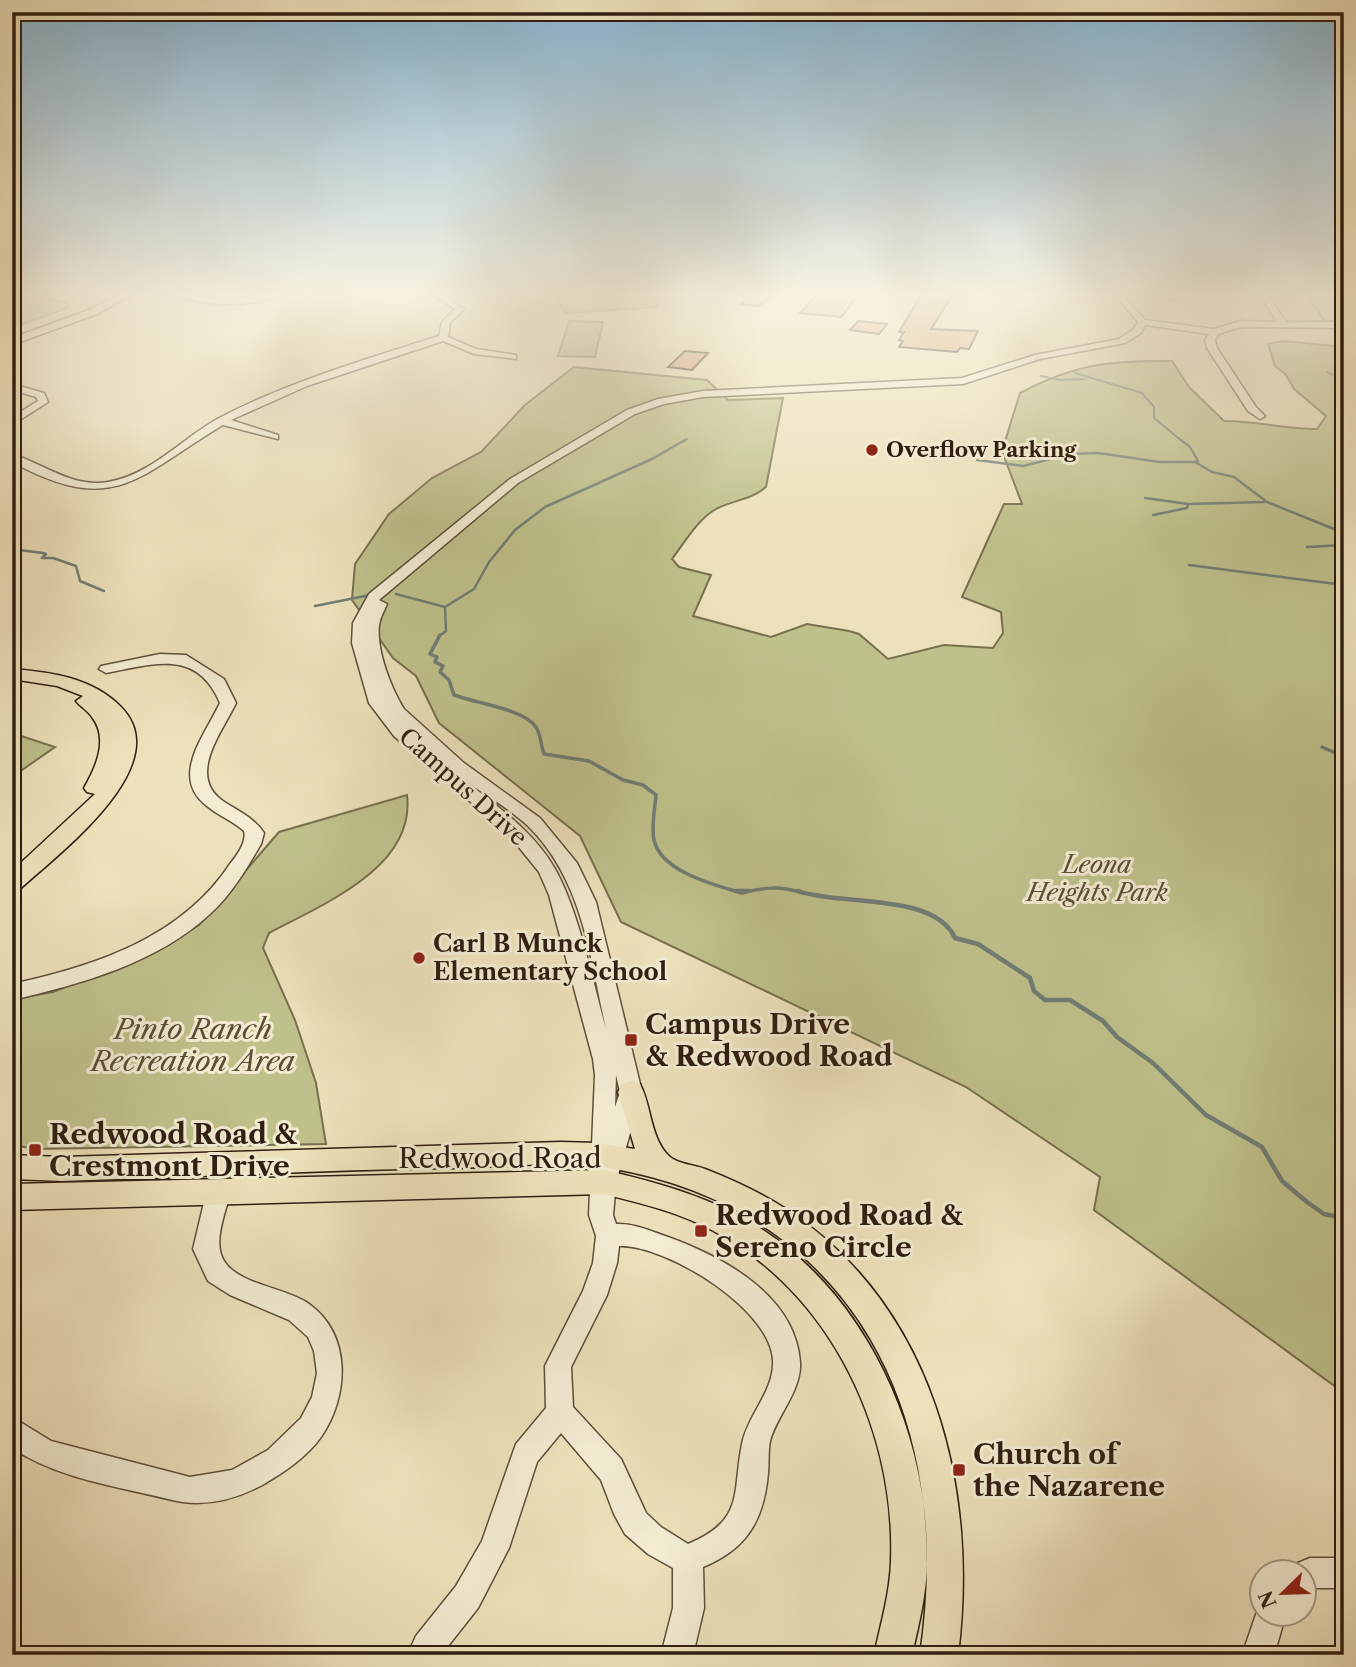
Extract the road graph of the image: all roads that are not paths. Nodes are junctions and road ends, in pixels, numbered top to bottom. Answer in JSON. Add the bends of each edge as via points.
{"nodes":[{"id":1,"x":343,"y":370,"type":"edge"},
{"id":2,"x":1017,"y":370,"type":"edge"},
{"id":3,"x":1226,"y":370,"type":"edge"},
{"id":4,"x":12,"y":387,"type":"edge"},
{"id":5,"x":1260,"y":416,"type":"dead end"},
{"id":6,"x":222,"y":421,"type":"junction"},
{"id":7,"x":12,"y":422,"type":"edge"},
{"id":8,"x":274,"y":437,"type":"dead end"},
{"id":9,"x":12,"y":457,"type":"edge"},
{"id":10,"x":365,"y":634,"type":"junction"},
{"id":11,"x":106,"y":668,"type":"dead end"},
{"id":12,"x":12,"y":674,"type":"edge"},
{"id":13,"x":12,"y":683,"type":"edge"},
{"id":14,"x":12,"y":867,"type":"edge"},
{"id":15,"x":12,"y":884,"type":"edge"},
{"id":16,"x":12,"y":992,"type":"edge"},
{"id":17,"x":631,"y":1092,"type":"junction"},
{"id":18,"x":604,"y":1165,"type":"junction"},
{"id":19,"x":12,"y":1167,"type":"edge"},
{"id":20,"x":662,"y":1168,"type":"junction"},
{"id":21,"x":219,"y":1190,"type":"junction"},
{"id":22,"x":12,"y":1196,"type":"edge"},
{"id":23,"x":608,"y":1236,"type":"junction"},
{"id":24,"x":561,"y":1413,"type":"junction"},
{"id":25,"x":12,"y":1432,"type":"edge"},
{"id":26,"x":687,"y":1559,"type":"junction"},
{"id":27,"x":1318,"y":1573,"type":"edge"},
{"id":28,"x":1344,"y":1573,"type":"edge"},
{"id":29,"x":1267,"y":1628,"type":"edge"},
{"id":30,"x":427,"y":1647,"type":"dead end"},
{"id":31,"x":677,"y":1655,"type":"edge"},
{"id":32,"x":893,"y":1655,"type":"edge"},
{"id":33,"x":939,"y":1655,"type":"edge"},
{"id":34,"x":1258,"y":1655,"type":"edge"}],
"edges":[{"from":1,"to":6,"type":"street"},
{"from":2,"to":10,"type":"street","via":[[954,388],[732,397],[653,410],[533,476],[413,567],[384,598]]},
{"from":3,"to":5,"type":"street"},
{"from":4,"to":7,"type":"street","via":[[40,395],[43,402]]},
{"from":6,"to":8,"type":"street"},
{"from":6,"to":9,"type":"street","via":[[139,475],[109,486],[82,485]]},
{"from":10,"to":17,"type":"street","name":"Campus Drive","via":[[398,712],[458,766],[534,822],[571,867],[587,902]]},
{"from":10,"to":18,"type":"street","name":"Campus Drive","via":[[377,703],[386,716],[515,831],[551,878],[604,1059]]},
{"from":11,"to":16,"type":"street","via":[[181,658],[219,682],[228,702],[195,769],[199,788],[211,801],[247,821],[255,833],[252,844],[205,909],[185,925],[107,964]]},
{"from":12,"to":15,"type":"main road","via":[[62,680],[107,700],[119,713],[128,747],[117,776],[96,805]]},
{"from":13,"to":14,"type":"main road","via":[[50,687],[93,706],[107,726],[111,750],[106,767],[83,802]]},
{"from":17,"to":18,"type":"street"},
{"from":17,"to":20,"type":"main road","via":[[643,1139]]},
{"from":18,"to":19,"type":"main road","name":"Redwood Road","via":[[405,1156]]},
{"from":18,"to":20,"type":"main road","name":"Redwood Road"},
{"from":18,"to":21,"type":"main road","name":"Redwood Road"},
{"from":18,"to":23,"type":"street","via":[[601,1215]]},
{"from":18,"to":32,"type":"main road","name":"Redwood Road","via":[[751,1236],[789,1265],[822,1299],[849,1338],[889,1426],[904,1482],[906,1596]]},
{"from":20,"to":33,"type":"main road","name":"Redwood Road","via":[[724,1189],[775,1216],[848,1279],[879,1321],[925,1421],[938,1475],[947,1536],[947,1611]]},
{"from":21,"to":22,"type":"main road","name":"Redwood Road"},
{"from":21,"to":25,"type":"street","via":[[205,1249],[217,1273],[298,1311],[317,1328],[327,1350],[330,1373],[325,1400],[311,1428],[278,1460],[236,1484],[190,1490],[45,1453]]},
{"from":23,"to":24,"type":"street","via":[[594,1295],[558,1366]]},
{"from":23,"to":26,"type":"street","via":[[658,1242],[736,1284],[777,1328],[784,1348],[787,1364],[756,1444],[750,1506],[739,1527],[716,1548]]},
{"from":24,"to":26,"type":"street","via":[[602,1457],[637,1527],[659,1546]]},
{"from":24,"to":30,"type":"street","via":[[526,1454],[494,1548],[467,1597]]},
{"from":26,"to":31,"type":"street","via":[[691,1583]]},
{"from":27,"to":28,"type":"street"},
{"from":29,"to":34,"type":"street"}]}
